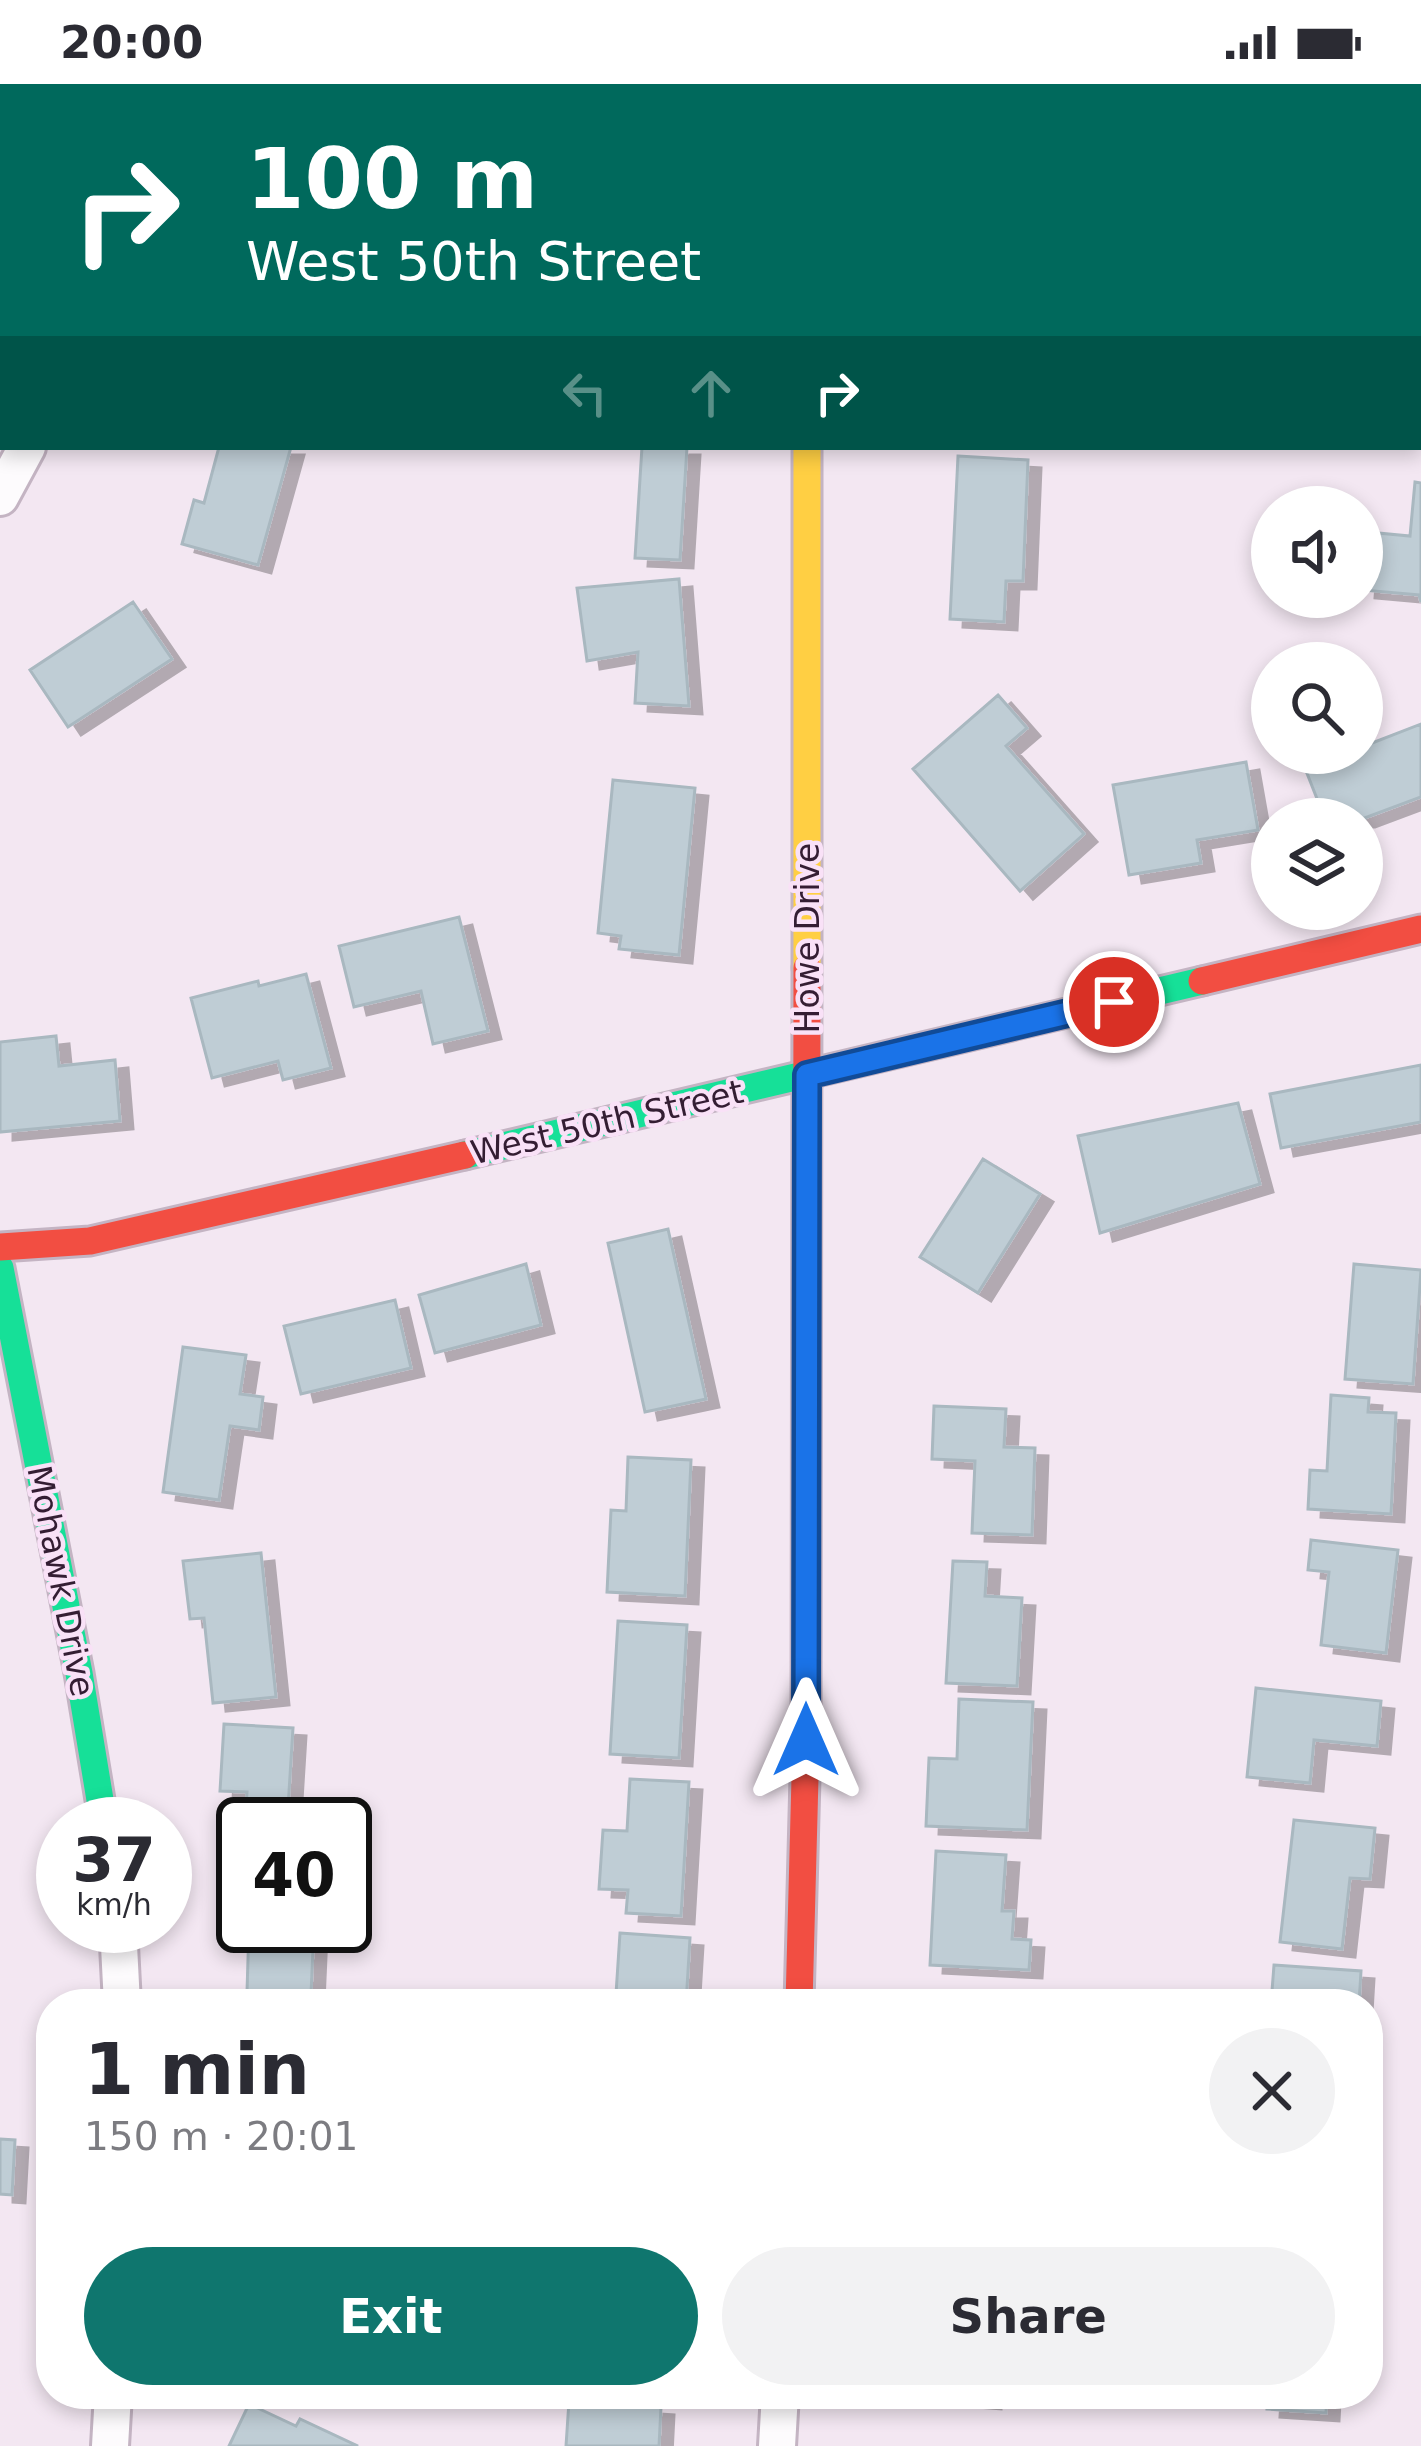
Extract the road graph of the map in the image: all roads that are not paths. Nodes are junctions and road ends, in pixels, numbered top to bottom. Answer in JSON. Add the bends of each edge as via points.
{"nodes":[{"id":1,"x":25,"y":450,"type":"edge"},
{"id":2,"x":807,"y":450,"type":"edge"},
{"id":3,"x":0,"y":497,"type":"edge"},
{"id":4,"x":1421,"y":928,"type":"edge"},
{"id":5,"x":807,"y":1075,"type":"junction"},
{"id":6,"x":0,"y":1247,"type":"edge"},
{"id":7,"x":0,"y":1268,"type":"edge"},
{"id":8,"x":100,"y":1797,"type":"edge"},
{"id":9,"x":119,"y":1953,"type":"edge"},
{"id":10,"x":121,"y":1989,"type":"edge"},
{"id":11,"x":799,"y":1989,"type":"edge"},
{"id":12,"x":112,"y":2409,"type":"edge"},
{"id":13,"x":779,"y":2409,"type":"edge"},
{"id":14,"x":110,"y":2446,"type":"edge"},
{"id":15,"x":776,"y":2446,"type":"edge"}],
"edges":[{"from":1,"to":3,"type":"street"},
{"from":2,"to":5,"type":"street","name":"Howe Drive"},
{"from":4,"to":5,"type":"street","name":"West 50th Street"},
{"from":5,"to":6,"type":"street","name":"West 50th Street","via":[[113,1236]]},
{"from":5,"to":11,"type":"street","name":"Howe Drive"},
{"from":7,"to":8,"type":"street","name":"Mohawk Drive"},
{"from":9,"to":10,"type":"street"},
{"from":12,"to":14,"type":"street"},
{"from":13,"to":15,"type":"street"}]}
